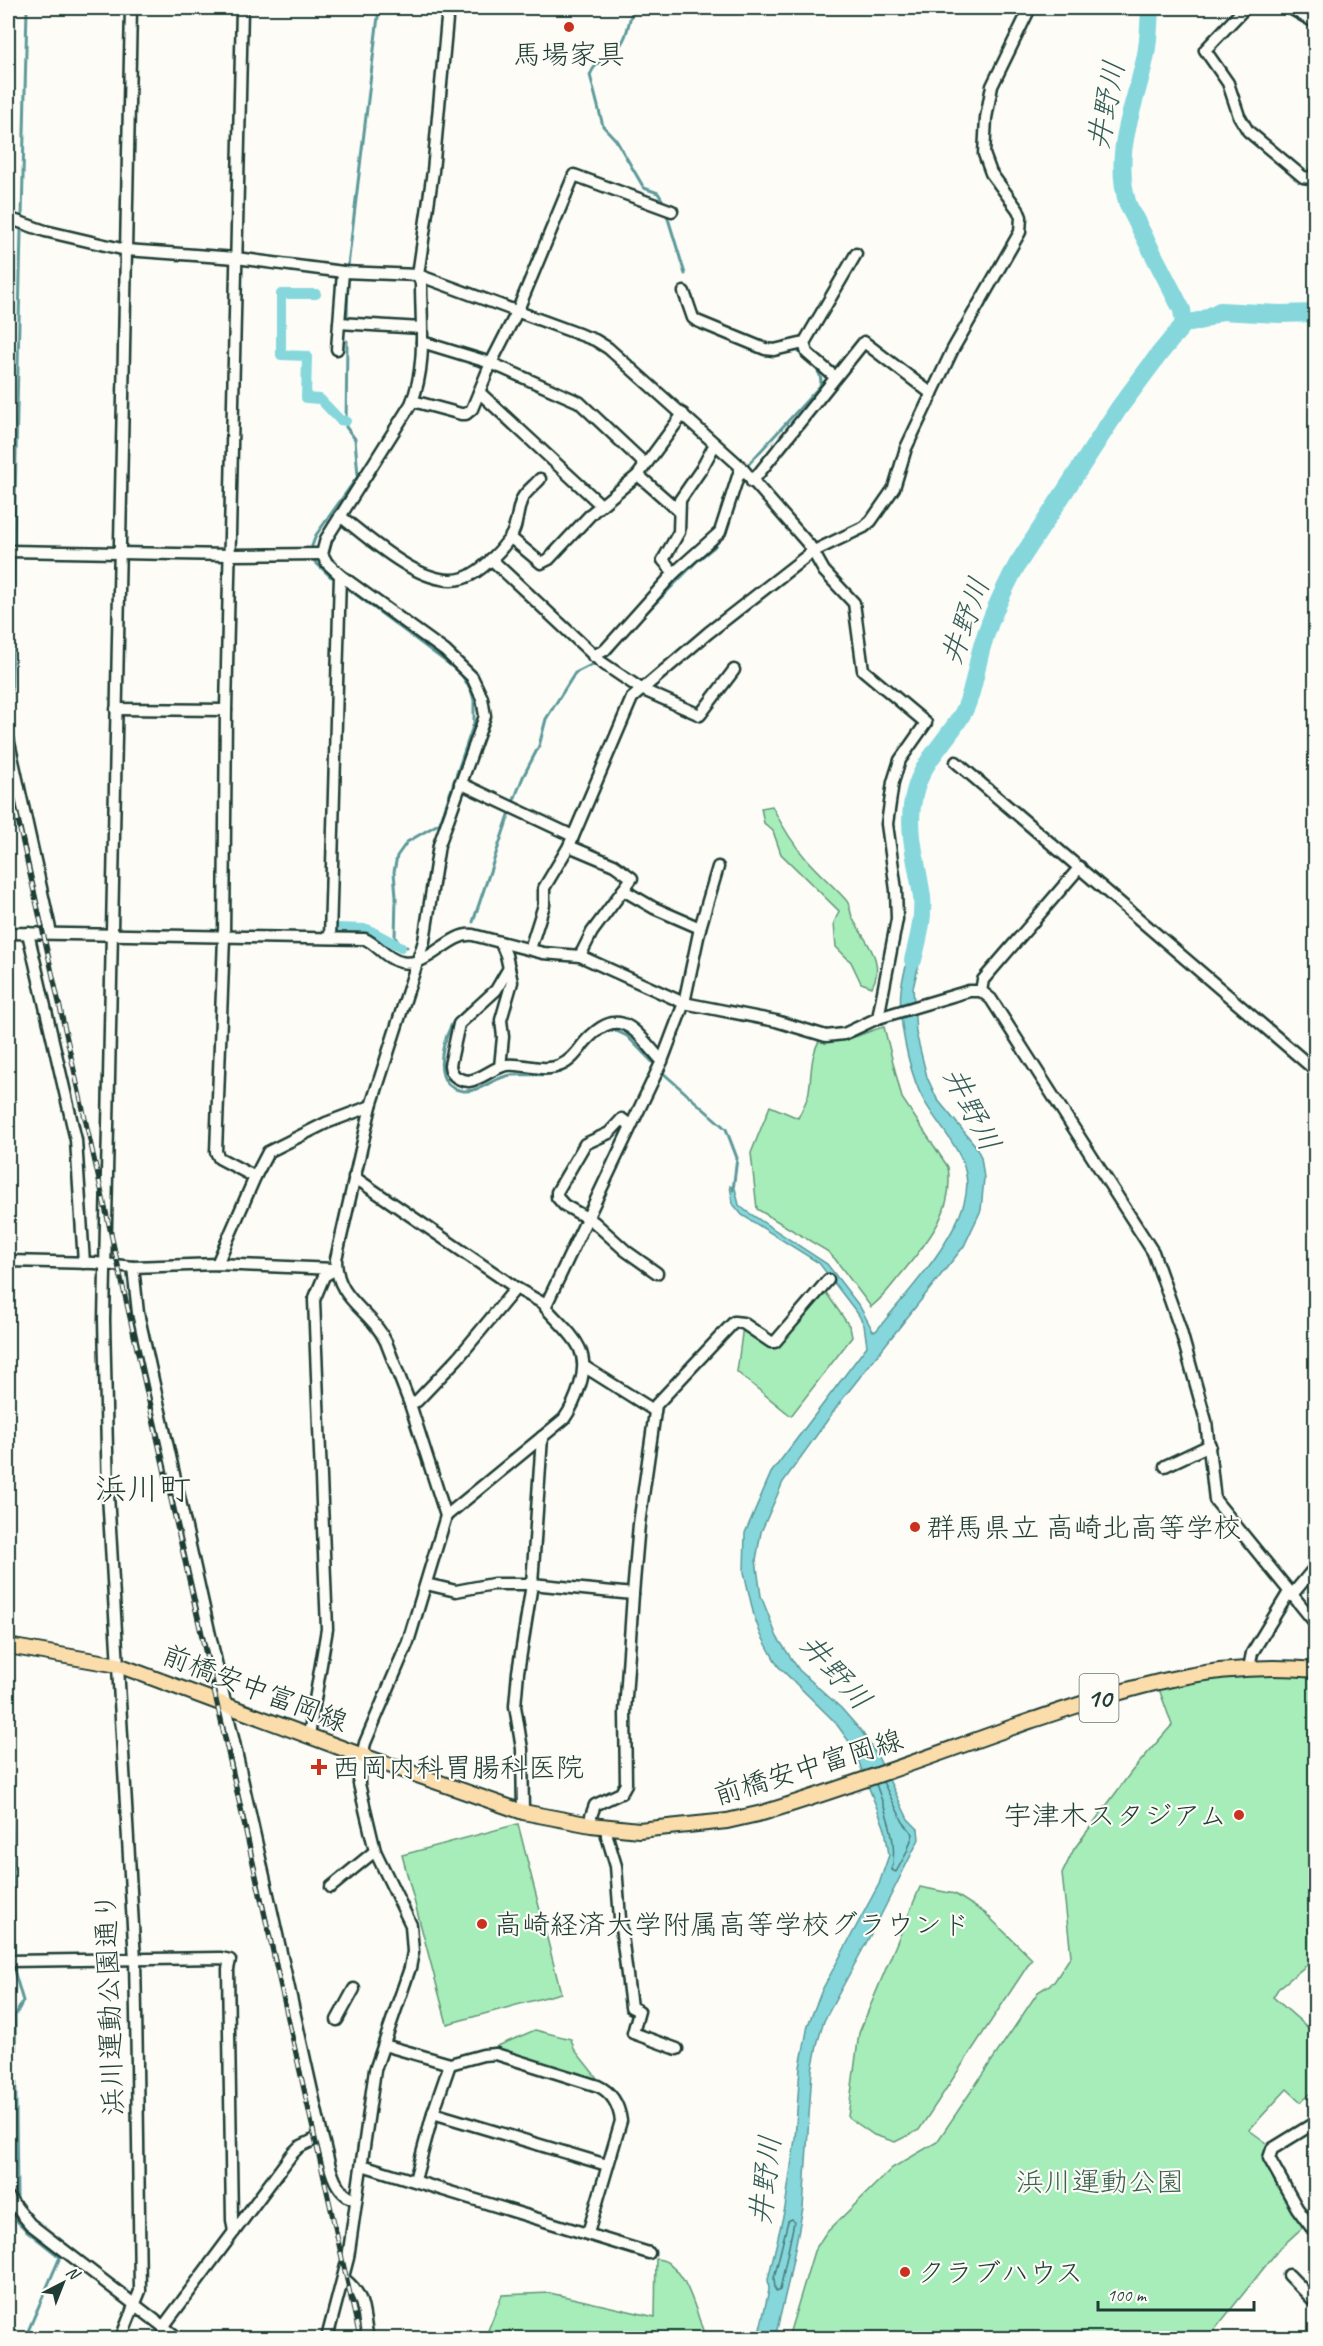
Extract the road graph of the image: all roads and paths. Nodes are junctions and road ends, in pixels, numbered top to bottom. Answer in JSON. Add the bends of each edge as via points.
{"nodes":[{"id":1,"x":131,"y":8,"type":"edge"},
{"id":2,"x":242,"y":8,"type":"edge"},
{"id":3,"x":448,"y":8,"type":"edge"},
{"id":4,"x":1030,"y":8,"type":"edge"},
{"id":5,"x":1245,"y":8,"type":"edge"},
{"id":6,"x":1290,"y":8,"type":"edge"},
{"id":7,"x":1316,"y":23,"type":"edge"},
{"id":8,"x":1316,"y":172,"type":"edge"},
{"id":9,"x":672,"y":211,"type":"dead end"},
{"id":10,"x":8,"y":218,"type":"edge"},
{"id":11,"x":126,"y":250,"type":"junction"},
{"id":12,"x":856,"y":255,"type":"dead end"},
{"id":13,"x":236,"y":258,"type":"junction"},
{"id":14,"x":343,"y":272,"type":"junction"},
{"id":15,"x":418,"y":275,"type":"junction"},
{"id":16,"x":684,"y":292,"type":"dead end"},
{"id":17,"x":517,"y":312,"type":"junction"},
{"id":18,"x":339,"y":323,"type":"junction"},
{"id":19,"x":421,"y":328,"type":"junction"},
{"id":20,"x":422,"y":342,"type":"junction"},
{"id":21,"x":804,"y":343,"type":"junction"},
{"id":22,"x":337,"y":349,"type":"dead end"},
{"id":23,"x":491,"y":363,"type":"junction"},
{"id":24,"x":835,"y":377,"type":"junction"},
{"id":25,"x":479,"y":392,"type":"junction"},
{"id":26,"x":932,"y":394,"type":"junction"},
{"id":27,"x":413,"y":400,"type":"junction"},
{"id":28,"x":683,"y":414,"type":"junction"},
{"id":29,"x":716,"y":444,"type":"junction"},
{"id":30,"x":645,"y":464,"type":"junction"},
{"id":31,"x":741,"y":467,"type":"junction"},
{"id":32,"x":638,"y":475,"type":"junction"},
{"id":33,"x":540,"y":479,"type":"dead end"},
{"id":34,"x":753,"y":482,"type":"junction"},
{"id":35,"x":601,"y":505,"type":"junction"},
{"id":36,"x":679,"y":511,"type":"junction"},
{"id":37,"x":340,"y":516,"type":"junction"},
{"id":38,"x":511,"y":537,"type":"junction"},
{"id":39,"x":8,"y":551,"type":"edge"},
{"id":40,"x":813,"y":552,"type":"junction"},
{"id":41,"x":119,"y":553,"type":"junction"},
{"id":42,"x":322,"y":554,"type":"junction"},
{"id":43,"x":230,"y":555,"type":"junction"},
{"id":44,"x":491,"y":559,"type":"junction"},
{"id":45,"x":674,"y":573,"type":"junction"},
{"id":46,"x":340,"y":575,"type":"junction"},
{"id":47,"x":593,"y":656,"type":"junction"},
{"id":48,"x":734,"y":670,"type":"dead end"},
{"id":49,"x":641,"y":689,"type":"junction"},
{"id":50,"x":116,"y":710,"type":"junction"},
{"id":51,"x":226,"y":710,"type":"junction"},
{"id":52,"x":8,"y":738,"type":"edge"},
{"id":53,"x":956,"y":762,"type":"dead end"},
{"id":54,"x":460,"y":783,"type":"junction"},
{"id":55,"x":571,"y":841,"type":"junction"},
{"id":56,"x":718,"y":867,"type":"dead end"},
{"id":57,"x":1080,"y":867,"type":"junction"},
{"id":58,"x":623,"y":890,"type":"junction"},
{"id":59,"x":700,"y":928,"type":"junction"},
{"id":60,"x":8,"y":933,"type":"edge"},
{"id":61,"x":28,"y":933,"type":"junction"},
{"id":62,"x":51,"y":933,"type":"junction"},
{"id":63,"x":112,"y":935,"type":"junction"},
{"id":64,"x":224,"y":937,"type":"junction"},
{"id":65,"x":330,"y":938,"type":"junction"},
{"id":66,"x":501,"y":943,"type":"junction"},
{"id":67,"x":530,"y":949,"type":"junction"},
{"id":68,"x":580,"y":956,"type":"junction"},
{"id":69,"x":418,"y":962,"type":"junction"},
{"id":70,"x":509,"y":968,"type":"junction"},
{"id":71,"x":981,"y":991,"type":"junction"},
{"id":72,"x":684,"y":1003,"type":"junction"},
{"id":73,"x":878,"y":1018,"type":"junction"},
{"id":74,"x":661,"y":1062,"type":"junction"},
{"id":75,"x":500,"y":1067,"type":"junction"},
{"id":76,"x":1316,"y":1071,"type":"edge"},
{"id":77,"x":371,"y":1106,"type":"junction"},
{"id":78,"x":630,"y":1125,"type":"junction"},
{"id":79,"x":255,"y":1177,"type":"junction"},
{"id":80,"x":354,"y":1177,"type":"junction"},
{"id":81,"x":588,"y":1219,"type":"junction"},
{"id":82,"x":8,"y":1261,"type":"edge"},
{"id":83,"x":84,"y":1263,"type":"junction"},
{"id":84,"x":217,"y":1264,"type":"junction"},
{"id":85,"x":105,"y":1265,"type":"junction"},
{"id":86,"x":133,"y":1268,"type":"junction"},
{"id":87,"x":336,"y":1269,"type":"junction"},
{"id":88,"x":657,"y":1274,"type":"dead end"},
{"id":89,"x":831,"y":1283,"type":"dead end"},
{"id":90,"x":516,"y":1288,"type":"junction"},
{"id":91,"x":546,"y":1305,"type":"junction"},
{"id":92,"x":585,"y":1367,"type":"junction"},
{"id":93,"x":410,"y":1404,"type":"junction"},
{"id":94,"x":655,"y":1411,"type":"junction"},
{"id":95,"x":542,"y":1437,"type":"junction"},
{"id":96,"x":1210,"y":1445,"type":"junction"},
{"id":97,"x":1165,"y":1466,"type":"dead end"},
{"id":98,"x":446,"y":1516,"type":"junction"},
{"id":99,"x":1316,"y":1566,"type":"edge"},
{"id":100,"x":426,"y":1584,"type":"junction"},
{"id":101,"x":532,"y":1584,"type":"junction"},
{"id":102,"x":633,"y":1594,"type":"junction"},
{"id":103,"x":1290,"y":1594,"type":"junction"},
{"id":104,"x":1316,"y":1624,"type":"edge"},
{"id":105,"x":8,"y":1646,"type":"edge"},
{"id":106,"x":118,"y":1665,"type":"junction"},
{"id":107,"x":1249,"y":1668,"type":"junction"},
{"id":108,"x":1316,"y":1670,"type":"edge"},
{"id":109,"x":226,"y":1705,"type":"junction"},
{"id":110,"x":309,"y":1736,"type":"junction"},
{"id":111,"x":363,"y":1756,"type":"junction"},
{"id":112,"x":523,"y":1812,"type":"junction"},
{"id":113,"x":591,"y":1825,"type":"junction"},
{"id":114,"x":607,"y":1827,"type":"junction"},
{"id":115,"x":375,"y":1851,"type":"junction"},
{"id":116,"x":331,"y":1887,"type":"dead end"},
{"id":117,"x":135,"y":1960,"type":"junction"},
{"id":118,"x":8,"y":1961,"type":"edge"},
{"id":119,"x":354,"y":1989,"type":"dead end"},
{"id":120,"x":337,"y":2020,"type":"dead end"},
{"id":121,"x":384,"y":2045,"type":"junction"},
{"id":122,"x":677,"y":2049,"type":"dead end"},
{"id":123,"x":450,"y":2064,"type":"junction"},
{"id":124,"x":433,"y":2113,"type":"junction"},
{"id":125,"x":1316,"y":2122,"type":"edge"},
{"id":126,"x":322,"y":2136,"type":"junction"},
{"id":127,"x":362,"y":2165,"type":"junction"},
{"id":128,"x":607,"y":2165,"type":"junction"},
{"id":129,"x":415,"y":2180,"type":"junction"},
{"id":130,"x":8,"y":2197,"type":"edge"},
{"id":131,"x":356,"y":2200,"type":"junction"},
{"id":132,"x":234,"y":2232,"type":"junction"},
{"id":133,"x":588,"y":2233,"type":"junction"},
{"id":134,"x":1316,"y":2234,"type":"edge"},
{"id":135,"x":649,"y":2253,"type":"dead end"},
{"id":136,"x":1289,"y":2275,"type":"dead end"},
{"id":137,"x":344,"y":2280,"type":"junction"},
{"id":138,"x":1316,"y":2303,"type":"edge"},
{"id":139,"x":136,"y":2305,"type":"junction"},
{"id":140,"x":163,"y":2328,"type":"junction"},
{"id":141,"x":121,"y":2338,"type":"edge"},
{"id":142,"x":178,"y":2338,"type":"edge"},
{"id":143,"x":327,"y":2338,"type":"edge"},
{"id":144,"x":368,"y":2338,"type":"edge"}],
"edges":[{"from":1,"to":11,"type":"street","name":"浜川運動公園通り"},
{"from":2,"to":13,"type":"street"},
{"from":3,"to":15,"type":"street","via":[[434,171]]},
{"from":4,"to":26,"type":"street","via":[[992,86],[984,154],[991,173],[1018,210],[1020,232],[957,341]]},
{"from":5,"to":8,"type":"street","via":[[1205,50],[1228,83],[1248,131],[1303,177],[1311,178]]},
{"from":6,"to":7,"type":"street"},
{"from":9,"to":17,"type":"street","via":[[574,175]]},
{"from":10,"to":11,"type":"street"},
{"from":11,"to":13,"type":"street"},
{"from":11,"to":41,"type":"street","name":"浜川運動公園通り"},
{"from":12,"to":21,"type":"street"},
{"from":13,"to":14,"type":"street"},
{"from":13,"to":43,"type":"street"},
{"from":14,"to":15,"type":"street"},
{"from":14,"to":18,"type":"street"},
{"from":15,"to":17,"type":"street"},
{"from":15,"to":19,"type":"street"},
{"from":16,"to":21,"type":"street","via":[[697,321],[765,350]]},
{"from":17,"to":23,"type":"street"},
{"from":17,"to":28,"type":"street","via":[[595,340]]},
{"from":18,"to":19,"type":"street"},
{"from":18,"to":22,"type":"street"},
{"from":19,"to":20,"type":"street"},
{"from":20,"to":23,"type":"street"},
{"from":20,"to":27,"type":"street"},
{"from":21,"to":24,"type":"street","via":[[807,353]]},
{"from":23,"to":25,"type":"street"},
{"from":23,"to":30,"type":"street","via":[[579,402]]},
{"from":24,"to":26,"type":"street","via":[[864,342]]},
{"from":24,"to":34,"type":"street"},
{"from":25,"to":27,"type":"street","via":[[466,414]]},
{"from":25,"to":35,"type":"street"},
{"from":26,"to":40,"type":"street","via":[[906,448],[894,488],[878,512],[864,527]]},
{"from":27,"to":37,"type":"street"},
{"from":28,"to":29,"type":"street"},
{"from":28,"to":30,"type":"street"},
{"from":29,"to":31,"type":"street"},
{"from":29,"to":36,"type":"street","via":[[680,500]]},
{"from":30,"to":32,"type":"street"},
{"from":31,"to":34,"type":"street"},
{"from":31,"to":45,"type":"street","via":[[720,532]]},
{"from":32,"to":35,"type":"street"},
{"from":32,"to":36,"type":"street"},
{"from":33,"to":38,"type":"street","via":[[522,498]]},
{"from":34,"to":40,"type":"street"},
{"from":35,"to":38,"type":"street","via":[[545,562],[536,560]]},
{"from":36,"to":45,"type":"street","via":[[679,532],[663,560]]},
{"from":37,"to":42,"type":"street"},
{"from":37,"to":44,"type":"street","via":[[410,568],[424,574],[464,578]]},
{"from":38,"to":44,"type":"street"},
{"from":39,"to":41,"type":"street"},
{"from":40,"to":49,"type":"street"},
{"from":40,"to":73,"type":"street","via":[[824,571],[854,603],[863,670],[926,723],[900,760],[893,782],[887,824],[897,919]]},
{"from":41,"to":43,"type":"street"},
{"from":41,"to":50,"type":"street","name":"浜川運動公園通り"},
{"from":42,"to":43,"type":"street"},
{"from":42,"to":46,"type":"street"},
{"from":43,"to":51,"type":"street"},
{"from":44,"to":47,"type":"street"},
{"from":45,"to":47,"type":"street","via":[[605,650]]},
{"from":46,"to":54,"type":"street","via":[[445,651],[472,677],[485,716]]},
{"from":46,"to":65,"type":"street"},
{"from":47,"to":49,"type":"street"},
{"from":48,"to":49,"type":"street","via":[[700,715]]},
{"from":49,"to":55,"type":"street","via":[[632,698]]},
{"from":50,"to":51,"type":"street"},
{"from":50,"to":63,"type":"street","name":"浜川運動公園通り"},
{"from":51,"to":64,"type":"street"},
{"from":52,"to":62,"type":"street"},
{"from":53,"to":57,"type":"street"},
{"from":54,"to":55,"type":"street"},
{"from":54,"to":69,"type":"street","via":[[440,845]]},
{"from":55,"to":58,"type":"street","via":[[632,878]]},
{"from":55,"to":67,"type":"street","via":[[544,888],[544,905]]},
{"from":56,"to":59,"type":"street"},
{"from":57,"to":71,"type":"street","via":[[984,980]]},
{"from":57,"to":76,"type":"street"},
{"from":58,"to":59,"type":"street"},
{"from":58,"to":68,"type":"street","via":[[592,932]]},
{"from":59,"to":72,"type":"street"},
{"from":60,"to":61,"type":"street"},
{"from":61,"to":62,"type":"street"},
{"from":61,"to":83,"type":"street","via":[[76,1140]]},
{"from":62,"to":63,"type":"street"},
{"from":63,"to":64,"type":"street"},
{"from":63,"to":85,"type":"street","name":"浜川運動公園通り"},
{"from":64,"to":65,"type":"street"},
{"from":64,"to":79,"type":"street","via":[[216,1152],[219,1158]]},
{"from":65,"to":69,"type":"street","via":[[365,939],[401,962]]},
{"from":66,"to":67,"type":"street"},
{"from":66,"to":69,"type":"street","via":[[466,934]]},
{"from":66,"to":70,"type":"street"},
{"from":67,"to":68,"type":"street"},
{"from":68,"to":72,"type":"street"},
{"from":69,"to":77,"type":"street"},
{"from":70,"to":75,"type":"street","via":[[511,989],[501,1020]]},
{"from":70,"to":75,"type":"street","via":[[496,990],[459,1023],[450,1065],[455,1077],[469,1081]]},
{"from":71,"to":73,"type":"street","via":[[969,991]]},
{"from":71,"to":96,"type":"street","via":[[991,999],[1153,1252],[1180,1328]]},
{"from":72,"to":73,"type":"street","via":[[776,1021],[826,1036],[844,1034]]},
{"from":72,"to":74,"type":"street"},
{"from":74,"to":75,"type":"street","via":[[631,1028],[607,1023],[563,1065]]},
{"from":74,"to":78,"type":"street"},
{"from":77,"to":79,"type":"street","via":[[268,1152]]},
{"from":77,"to":80,"type":"street"},
{"from":78,"to":81,"type":"street"},
{"from":78,"to":81,"type":"street","via":[[622,1119],[609,1133],[585,1144],[557,1192],[564,1204]]},
{"from":79,"to":84,"type":"street"},
{"from":80,"to":87,"type":"street"},
{"from":80,"to":90,"type":"street"},
{"from":81,"to":88,"type":"street"},
{"from":81,"to":91,"type":"street"},
{"from":82,"to":83,"type":"street"},
{"from":83,"to":85,"type":"street"},
{"from":84,"to":86,"type":"street"},
{"from":84,"to":87,"type":"street"},
{"from":85,"to":86,"type":"street"},
{"from":85,"to":106,"type":"street","name":"浜川運動公園通り","via":[[108,1494]]},
{"from":86,"to":109,"type":"street","via":[[138,1313]]},
{"from":87,"to":93,"type":"street","via":[[345,1293],[382,1333]]},
{"from":87,"to":110,"type":"street","via":[[324,1275],[314,1300],[327,1629]]},
{"from":89,"to":94,"type":"street","via":[[775,1342],[743,1323],[734,1322],[659,1400]]},
{"from":90,"to":91,"type":"street"},
{"from":90,"to":93,"type":"street","via":[[458,1358]]},
{"from":91,"to":92,"type":"street","via":[[582,1351]]},
{"from":92,"to":94,"type":"street"},
{"from":92,"to":95,"type":"street","via":[[575,1402],[564,1419]]},
{"from":93,"to":98,"type":"street"},
{"from":94,"to":102,"type":"street"},
{"from":95,"to":98,"type":"street"},
{"from":95,"to":101,"type":"street"},
{"from":96,"to":97,"type":"street"},
{"from":96,"to":103,"type":"street","via":[[1215,1500]]},
{"from":98,"to":100,"type":"street"},
{"from":99,"to":103,"type":"street"},
{"from":100,"to":101,"type":"street","via":[[456,1591],[493,1584]]},
{"from":100,"to":111,"type":"street","via":[[408,1642]]},
{"from":101,"to":102,"type":"street"},
{"from":101,"to":112,"type":"street","via":[[515,1706],[522,1749]]},
{"from":102,"to":113,"type":"street","via":[[625,1712],[626,1784],[621,1793],[595,1805]]},
{"from":103,"to":104,"type":"street"},
{"from":103,"to":107,"type":"street","via":[[1252,1653]]},
{"from":105,"to":106,"type":"main road","name":"前橋安中富岡線","number":"10"},
{"from":106,"to":109,"type":"main road","name":"前橋安中富岡線","number":"10"},
{"from":106,"to":117,"type":"street","name":"浜川運動公園通り"},
{"from":107,"to":108,"type":"main road","name":"前橋安中富岡線","number":"10"},
{"from":107,"to":114,"type":"main road","name":"前橋安中富岡線","number":"10","via":[[1222,1669],[1145,1684],[794,1804],[727,1821],[639,1830]]},
{"from":109,"to":110,"type":"main road","name":"前橋安中富岡線","number":"10"},
{"from":109,"to":126,"type":"street"},
{"from":110,"to":111,"type":"main road","name":"前橋安中富岡線","number":"10"},
{"from":111,"to":112,"type":"main road","name":"前橋安中富岡線","number":"10"},
{"from":111,"to":115,"type":"street","via":[[359,1784]]},
{"from":112,"to":113,"type":"main road","name":"前橋安中富岡線","number":"10"},
{"from":113,"to":114,"type":"main road","name":"前橋安中富岡線","number":"10"},
{"from":114,"to":122,"type":"street","via":[[616,1866],[631,2007],[639,2011],[633,2033]]},
{"from":115,"to":116,"type":"street"},
{"from":115,"to":121,"type":"street","via":[[407,1914],[413,1936],[410,1968]]},
{"from":117,"to":118,"type":"street"},
{"from":117,"to":132,"type":"street","via":[[230,1960]]},
{"from":117,"to":139,"type":"street","name":"浜川運動公園通り","via":[[140,2285]]},
{"from":119,"to":120,"type":"street"},
{"from":121,"to":123,"type":"street"},
{"from":121,"to":127,"type":"street","via":[[375,2070]]},
{"from":123,"to":124,"type":"street"},
{"from":123,"to":128,"type":"street","via":[[496,2055],[603,2089],[617,2104],[621,2121]]},
{"from":124,"to":128,"type":"street"},
{"from":124,"to":129,"type":"street"},
{"from":125,"to":134,"type":"street","via":[[1272,2149],[1269,2158]]},
{"from":126,"to":131,"type":"street","via":[[337,2187],[347,2198]]},
{"from":126,"to":132,"type":"street","via":[[298,2147]]},
{"from":127,"to":129,"type":"street"},
{"from":127,"to":131,"type":"street"},
{"from":128,"to":133,"type":"street"},
{"from":129,"to":133,"type":"street"},
{"from":130,"to":139,"type":"street","via":[[30,2224]]},
{"from":131,"to":137,"type":"street"},
{"from":132,"to":140,"type":"street"},
{"from":133,"to":135,"type":"street"},
{"from":136,"to":138,"type":"street"},
{"from":137,"to":143,"type":"street"},
{"from":137,"to":144,"type":"street","via":[[360,2296]]},
{"from":139,"to":140,"type":"street"},
{"from":139,"to":141,"type":"street","name":"浜川運動公園通り"},
{"from":140,"to":142,"type":"street"}]}
